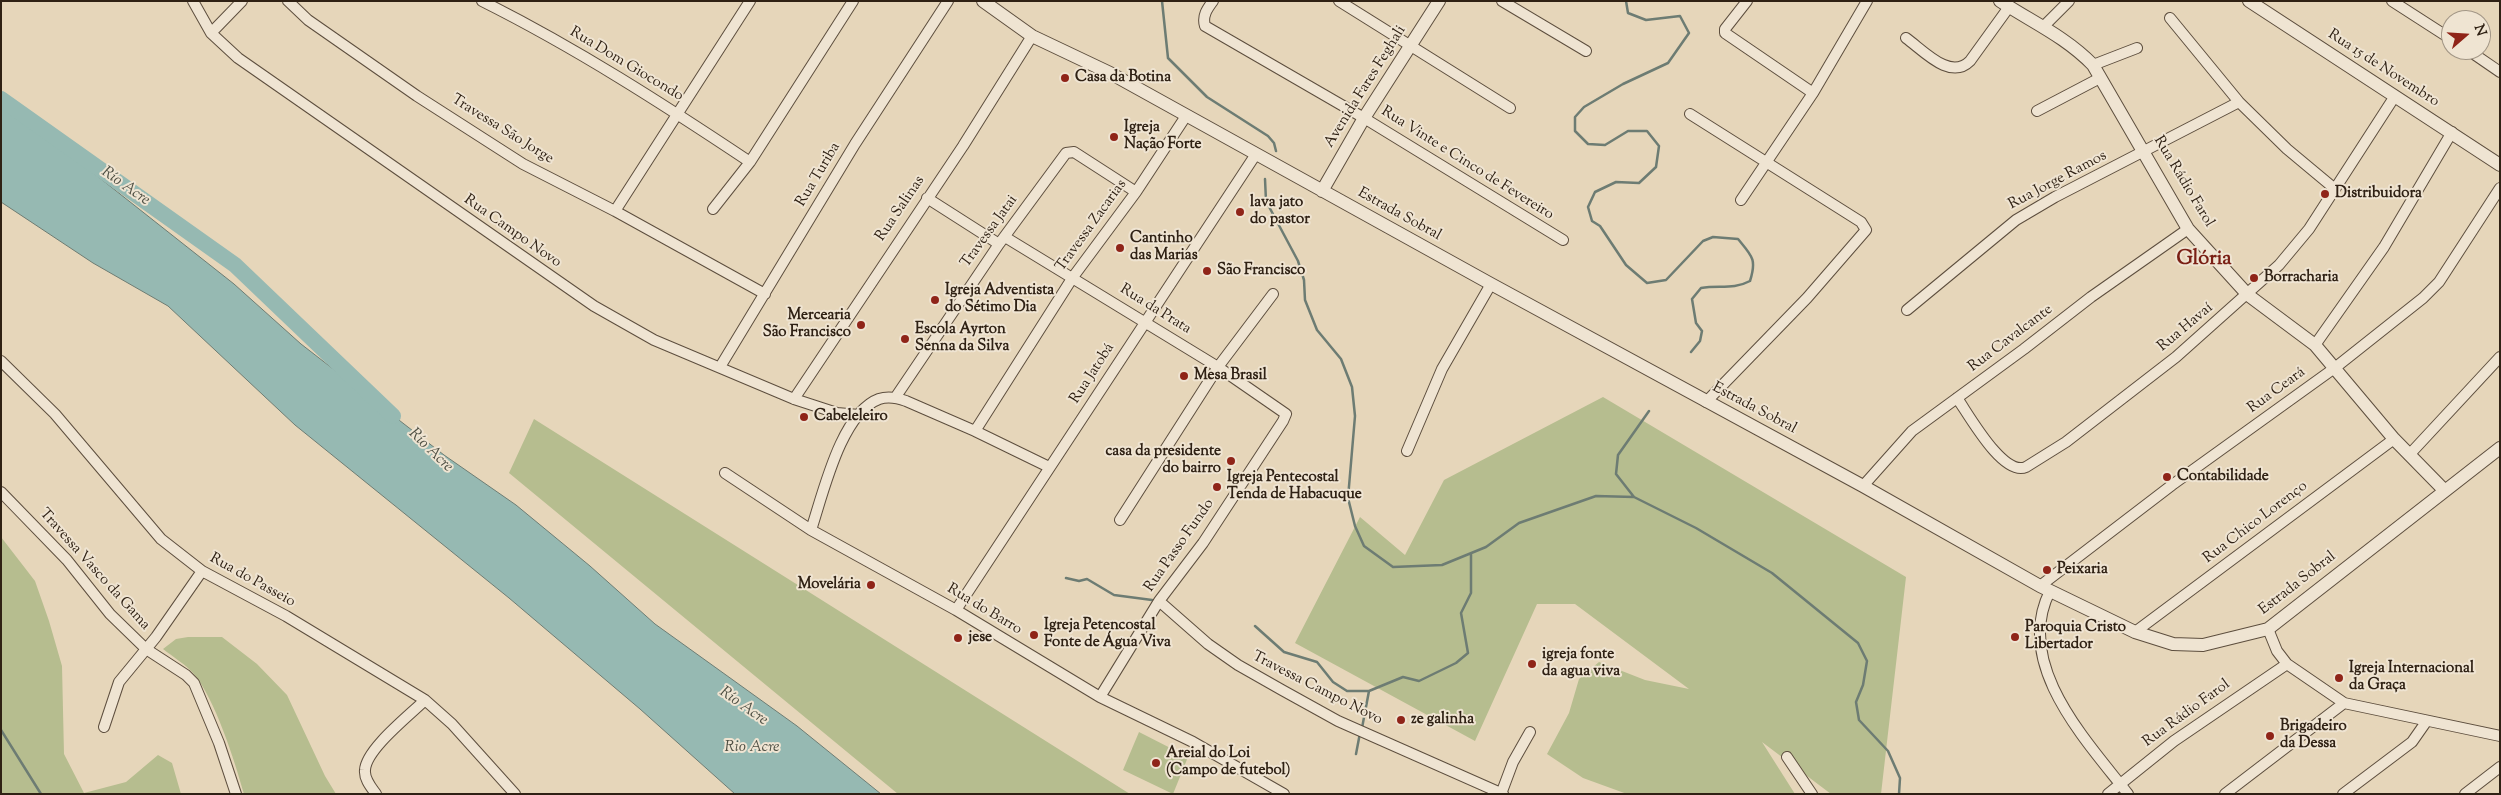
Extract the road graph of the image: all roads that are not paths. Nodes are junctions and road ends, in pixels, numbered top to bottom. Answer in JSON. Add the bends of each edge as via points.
{"nodes":[{"id":1,"x":193,"y":1,"type":"edge"},
{"id":2,"x":242,"y":1,"type":"edge"},
{"id":3,"x":288,"y":1,"type":"edge"},
{"id":4,"x":482,"y":1,"type":"edge"},
{"id":5,"x":750,"y":1,"type":"edge"},
{"id":6,"x":853,"y":1,"type":"edge"},
{"id":7,"x":948,"y":1,"type":"edge"},
{"id":8,"x":983,"y":1,"type":"edge"},
{"id":9,"x":1213,"y":1,"type":"edge"},
{"id":10,"x":1339,"y":1,"type":"edge"},
{"id":11,"x":1439,"y":1,"type":"edge"},
{"id":12,"x":1502,"y":1,"type":"edge"},
{"id":13,"x":1747,"y":1,"type":"edge"},
{"id":14,"x":1867,"y":1,"type":"edge"},
{"id":15,"x":2069,"y":1,"type":"edge"},
{"id":16,"x":2249,"y":1,"type":"edge"},
{"id":17,"x":2274,"y":1,"type":"edge"},
{"id":18,"x":2392,"y":1,"type":"edge"},
{"id":19,"x":2004,"y":4,"type":"edge"},
{"id":20,"x":2268,"y":13,"type":"junction"},
{"id":21,"x":2170,"y":18,"type":"dead end"},
{"id":22,"x":2044,"y":26,"type":"junction"},
{"id":23,"x":2441,"y":33,"type":"edge"},
{"id":24,"x":211,"y":34,"type":"junction"},
{"id":25,"x":1032,"y":36,"type":"junction"},
{"id":26,"x":1906,"y":38,"type":"dead end"},
{"id":27,"x":1412,"y":45,"type":"junction"},
{"id":28,"x":2137,"y":48,"type":"dead end"},
{"id":29,"x":1586,"y":51,"type":"dead end"},
{"id":30,"x":2483,"y":60,"type":"edge"},
{"id":31,"x":2093,"y":65,"type":"junction"},
{"id":32,"x":2500,"y":72,"type":"edge"},
{"id":33,"x":2100,"y":78,"type":"junction"},
{"id":34,"x":1813,"y":93,"type":"junction"},
{"id":35,"x":2395,"y":96,"type":"junction"},
{"id":36,"x":2239,"y":102,"type":"junction"},
{"id":37,"x":1510,"y":108,"type":"dead end"},
{"id":38,"x":2037,"y":111,"type":"dead end"},
{"id":39,"x":678,"y":114,"type":"junction"},
{"id":40,"x":1690,"y":114,"type":"dead end"},
{"id":41,"x":1186,"y":116,"type":"junction"},
{"id":42,"x":1364,"y":118,"type":"junction"},
{"id":43,"x":2452,"y":132,"type":"junction"},
{"id":44,"x":2145,"y":152,"type":"junction"},
{"id":45,"x":1256,"y":154,"type":"junction"},
{"id":46,"x":750,"y":162,"type":"junction"},
{"id":47,"x":1764,"y":162,"type":"junction"},
{"id":48,"x":2500,"y":164,"type":"edge"},
{"id":49,"x":2500,"y":188,"type":"edge"},
{"id":50,"x":2335,"y":189,"type":"junction"},
{"id":51,"x":1322,"y":191,"type":"junction"},
{"id":52,"x":1136,"y":192,"type":"junction"},
{"id":53,"x":926,"y":198,"type":"junction"},
{"id":54,"x":1741,"y":200,"type":"dead end"},
{"id":55,"x":713,"y":209,"type":"dead end"},
{"id":56,"x":616,"y":211,"type":"junction"},
{"id":57,"x":2188,"y":229,"type":"junction"},
{"id":58,"x":1002,"y":240,"type":"junction"},
{"id":59,"x":1563,"y":240,"type":"dead end"},
{"id":60,"x":1073,"y":277,"type":"junction"},
{"id":61,"x":1490,"y":284,"type":"junction"},
{"id":62,"x":765,"y":294,"type":"junction"},
{"id":63,"x":1273,"y":294,"type":"dead end"},
{"id":64,"x":2248,"y":295,"type":"junction"},
{"id":65,"x":1907,"y":310,"type":"dead end"},
{"id":66,"x":1145,"y":322,"type":"junction"},
{"id":67,"x":2315,"y":345,"type":"junction"},
{"id":68,"x":2500,"y":357,"type":"edge"},
{"id":69,"x":1,"y":362,"type":"edge"},
{"id":70,"x":720,"y":367,"type":"junction"},
{"id":71,"x":1218,"y":367,"type":"junction"},
{"id":72,"x":2336,"y":367,"type":"junction"},
{"id":73,"x":794,"y":398,"type":"junction"},
{"id":74,"x":895,"y":398,"type":"junction"},
{"id":75,"x":1957,"y":398,"type":"junction"},
{"id":76,"x":1706,"y":402,"type":"junction"},
{"id":77,"x":862,"y":411,"type":"junction"},
{"id":78,"x":1286,"y":414,"type":"joint"},
{"id":79,"x":975,"y":431,"type":"junction"},
{"id":80,"x":2394,"y":439,"type":"junction"},
{"id":81,"x":2500,"y":448,"type":"edge"},
{"id":82,"x":1406,"y":451,"type":"dead end"},
{"id":83,"x":2409,"y":455,"type":"junction"},
{"id":84,"x":1049,"y":468,"type":"junction"},
{"id":85,"x":726,"y":473,"type":"dead end"},
{"id":86,"x":1863,"y":486,"type":"junction"},
{"id":87,"x":2444,"y":490,"type":"junction"},
{"id":88,"x":1,"y":492,"type":"edge"},
{"id":89,"x":1120,"y":520,"type":"dead end"},
{"id":90,"x":811,"y":530,"type":"junction"},
{"id":91,"x":202,"y":571,"type":"junction"},
{"id":92,"x":2045,"y":589,"type":"junction"},
{"id":93,"x":1159,"y":601,"type":"junction"},
{"id":94,"x":956,"y":610,"type":"junction"},
{"id":95,"x":2268,"y":629,"type":"junction"},
{"id":96,"x":2135,"y":632,"type":"junction"},
{"id":97,"x":146,"y":650,"type":"junction"},
{"id":98,"x":2287,"y":664,"type":"junction"},
{"id":99,"x":1100,"y":697,"type":"junction"},
{"id":100,"x":425,"y":700,"type":"junction"},
{"id":101,"x":2344,"y":703,"type":"junction"},
{"id":102,"x":2426,"y":722,"type":"junction"},
{"id":103,"x":104,"y":726,"type":"dead end"},
{"id":104,"x":1530,"y":732,"type":"dead end"},
{"id":105,"x":2500,"y":736,"type":"edge"},
{"id":106,"x":1787,"y":757,"type":"dead end"},
{"id":107,"x":2500,"y":767,"type":"edge"},
{"id":108,"x":2121,"y":785,"type":"junction"},
{"id":109,"x":1502,"y":793,"type":"edge"},
{"id":110,"x":236,"y":794,"type":"edge"},
{"id":111,"x":376,"y":794,"type":"edge"},
{"id":112,"x":515,"y":794,"type":"edge"},
{"id":113,"x":1284,"y":794,"type":"edge"},
{"id":114,"x":1812,"y":794,"type":"edge"},
{"id":115,"x":2108,"y":794,"type":"edge"},
{"id":116,"x":2128,"y":794,"type":"edge"},
{"id":117,"x":2225,"y":794,"type":"edge"},
{"id":118,"x":2343,"y":794,"type":"edge"},
{"id":119,"x":2465,"y":794,"type":"edge"}],
"edges":[{"from":1,"to":24,"type":"street","name":"Rua Campo Novo"},
{"from":2,"to":24,"type":"street"},
{"from":3,"to":56,"type":"street","name":"Travessa São Jorge","via":[[308,20],[417,96],[523,164]]},
{"from":4,"to":39,"type":"street","name":"Rua Dom Giocondo","via":[[586,56]]},
{"from":5,"to":39,"type":"street"},
{"from":6,"to":46,"type":"street"},
{"from":7,"to":62,"type":"street","name":"Rua Turiba","via":[[855,144]]},
{"from":8,"to":25,"type":"street","name":"Estrada Sobral"},
{"from":9,"to":42,"type":"street","name":"Rua Vinte e Cinco de Fevereiro","via":[[1203,20],[1205,26]]},
{"from":10,"to":27,"type":"street"},
{"from":11,"to":27,"type":"street","name":"Avenida Fares Feghali"},
{"from":12,"to":29,"type":"street"},
{"from":13,"to":34,"type":"street","via":[[1724,31],[1727,36]]},
{"from":14,"to":34,"type":"street"},
{"from":15,"to":22,"type":"street"},
{"from":16,"to":20,"type":"street","name":"Rua 15 de Novembro"},
{"from":17,"to":20,"type":"street"},
{"from":18,"to":23,"type":"street"},
{"from":19,"to":22,"type":"street","name":"Rua Rádio Farol"},
{"from":19,"to":26,"type":"street","via":[[1970,61],[1962,67],[1950,69]]},
{"from":20,"to":35,"type":"street","name":"Rua 15 de Novembro"},
{"from":21,"to":36,"type":"street"},
{"from":22,"to":31,"type":"street","name":"Rua Rádio Farol"},
{"from":24,"to":70,"type":"street","name":"Rua Campo Novo","via":[[238,58],[321,118],[560,284],[654,340]]},
{"from":25,"to":41,"type":"street","name":"Estrada Sobral","via":[[1110,73]]},
{"from":25,"to":53,"type":"street","name":"Rua Salinas"},
{"from":27,"to":37,"type":"street"},
{"from":27,"to":42,"type":"street","name":"Avenida Fares Feghali"},
{"from":28,"to":31,"type":"street"},
{"from":30,"to":32,"type":"street"},
{"from":31,"to":33,"type":"street","name":"Rua Rádio Farol"},
{"from":33,"to":38,"type":"street"},
{"from":33,"to":44,"type":"street","name":"Rua Rádio Farol"},
{"from":34,"to":47,"type":"street"},
{"from":35,"to":43,"type":"street","name":"Rua 15 de Novembro"},
{"from":35,"to":50,"type":"street","name":"Rua Havaí"},
{"from":36,"to":44,"type":"street","name":"Rua Jorge Ramos"},
{"from":36,"to":50,"type":"street","via":[[2287,149]]},
{"from":39,"to":46,"type":"street","name":"Rua Dom Giocondo"},
{"from":39,"to":56,"type":"street"},
{"from":40,"to":47,"type":"street"},
{"from":41,"to":45,"type":"street","name":"Estrada Sobral"},
{"from":41,"to":52,"type":"street","name":"Travessa Zacarias"},
{"from":42,"to":51,"type":"street","name":"Avenida Fares Feghali"},
{"from":42,"to":59,"type":"street","name":"Rua Vinte e Cinco de Fevereiro"},
{"from":43,"to":48,"type":"street","name":"Rua 15 de Novembro"},
{"from":43,"to":67,"type":"street","via":[[2384,247]]},
{"from":44,"to":57,"type":"street","name":"Rua Rádio Farol"},
{"from":44,"to":65,"type":"street","name":"Rua Jorge Ramos","via":[[2016,220]]},
{"from":45,"to":51,"type":"street","name":"Estrada Sobral"},
{"from":45,"to":66,"type":"street","name":"Rua Jatobá"},
{"from":46,"to":55,"type":"street"},
{"from":47,"to":54,"type":"street"},
{"from":47,"to":76,"type":"street","via":[[1857,220],[1866,228],[1865,233]]},
{"from":49,"to":72,"type":"street","name":"Rua Ceará","via":[[2439,282]]},
{"from":50,"to":64,"type":"street","name":"Rua Havaí","via":[[2279,265]]},
{"from":51,"to":61,"type":"street","name":"Estrada Sobral"},
{"from":52,"to":58,"type":"street","name":"Travessa Jatai","via":[[1070,152]]},
{"from":52,"to":60,"type":"street","name":"Travessa Zacarias"},
{"from":53,"to":58,"type":"street","name":"Rua da Prata"},
{"from":53,"to":73,"type":"street","name":"Rua Salinas"},
{"from":56,"to":62,"type":"street","name":"Travessa São Jorge"},
{"from":57,"to":64,"type":"street","name":"Rua Rádio Farol"},
{"from":57,"to":75,"type":"street","name":"Rua Cavalcante"},
{"from":58,"to":60,"type":"street","name":"Rua da Prata"},
{"from":58,"to":74,"type":"street","name":"Travessa Jatai"},
{"from":60,"to":66,"type":"street","name":"Rua da Prata"},
{"from":60,"to":79,"type":"street","name":"Travessa Zacarias"},
{"from":61,"to":76,"type":"street","name":"Estrada Sobral"},
{"from":61,"to":82,"type":"street","via":[[1442,369]]},
{"from":62,"to":70,"type":"street","name":"Rua Turiba"},
{"from":63,"to":71,"type":"street"},
{"from":64,"to":67,"type":"street","name":"Rua Rádio Farol"},
{"from":64,"to":75,"type":"street","name":"Rua Havaí","via":[[2176,357],[2074,436],[2019,470],[1997,455]]},
{"from":66,"to":71,"type":"street","name":"Rua da Prata"},
{"from":66,"to":84,"type":"street","name":"Rua Jatobá"},
{"from":67,"to":72,"type":"street","name":"Rua Rádio Farol"},
{"from":68,"to":83,"type":"street"},
{"from":69,"to":91,"type":"street","name":"Rua do Passeio","via":[[56,414],[161,539]]},
{"from":70,"to":73,"type":"street","name":"Rua Campo Novo"},
{"from":71,"to":78,"type":"street","name":"Rua da Prata"},
{"from":71,"to":89,"type":"street"},
{"from":72,"to":80,"type":"street","name":"Rua Rádio Farol"},
{"from":72,"to":92,"type":"street","name":"Rua Ceará","via":[[2172,485]]},
{"from":73,"to":77,"type":"street","name":"Rua Campo Novo","via":[[837,413]]},
{"from":74,"to":77,"type":"street","via":[[880,398]]},
{"from":74,"to":79,"type":"street"},
{"from":75,"to":86,"type":"street","name":"Rua Cavalcante","via":[[1912,431]]},
{"from":76,"to":86,"type":"street","name":"Estrada Sobral"},
{"from":77,"to":90,"type":"street","via":[[838,448]]},
{"from":78,"to":93,"type":"street","name":"Rua Passo Fundo","via":[[1203,542]]},
{"from":79,"to":84,"type":"street"},
{"from":80,"to":83,"type":"street","name":"Rua Rádio Farol"},
{"from":80,"to":96,"type":"street","name":"Rua Chico Lorenço"},
{"from":81,"to":87,"type":"street","name":"Estrada Sobral"},
{"from":83,"to":87,"type":"street","name":"Rua Rádio Farol"},
{"from":84,"to":94,"type":"street","name":"Rua Jatobá"},
{"from":85,"to":90,"type":"street","name":"Rua do Barro"},
{"from":86,"to":92,"type":"street","name":"Estrada Sobral"},
{"from":87,"to":95,"type":"street","name":"Estrada Sobral"},
{"from":88,"to":97,"type":"street","name":"Travessa Vasco da Gama","via":[[67,560],[110,614]]},
{"from":90,"to":94,"type":"street","name":"Rua do Barro"},
{"from":91,"to":97,"type":"street"},
{"from":91,"to":100,"type":"street","name":"Rua do Passeio","via":[[286,616]]},
{"from":92,"to":96,"type":"street","name":"Estrada Sobral"},
{"from":92,"to":108,"type":"street","via":[[2040,641],[2055,695]]},
{"from":93,"to":99,"type":"street","name":"Rua Passo Fundo"},
{"from":93,"to":109,"type":"street","name":"Travessa Campo Novo","via":[[1208,644],[1282,690],[1338,721]]},
{"from":94,"to":99,"type":"street","name":"Rua do Barro"},
{"from":95,"to":96,"type":"street","name":"Estrada Sobral","via":[[2203,645],[2173,644]]},
{"from":95,"to":98,"type":"street","via":[[2277,651]]},
{"from":97,"to":103,"type":"street","via":[[119,682]]},
{"from":97,"to":110,"type":"street","name":"Travessa Vasco da Gama","via":[[194,683]]},
{"from":98,"to":101,"type":"street"},
{"from":98,"to":108,"type":"street","name":"Rua Rádio Farol","via":[[2174,741]]},
{"from":99,"to":113,"type":"street","name":"Rua do Barro","via":[[1193,742]]},
{"from":100,"to":111,"type":"street","via":[[380,744],[366,763],[366,777]]},
{"from":100,"to":112,"type":"street","name":"Rua do Passeio","via":[[452,724]]},
{"from":101,"to":102,"type":"street"},
{"from":101,"to":117,"type":"street"},
{"from":102,"to":105,"type":"street"},
{"from":102,"to":118,"type":"street","via":[[2412,742]]},
{"from":104,"to":109,"type":"street","via":[[1513,762]]},
{"from":106,"to":114,"type":"street"},
{"from":107,"to":119,"type":"street"},
{"from":108,"to":115,"type":"street","name":"Rua Rádio Farol"},
{"from":108,"to":116,"type":"street"}]}
